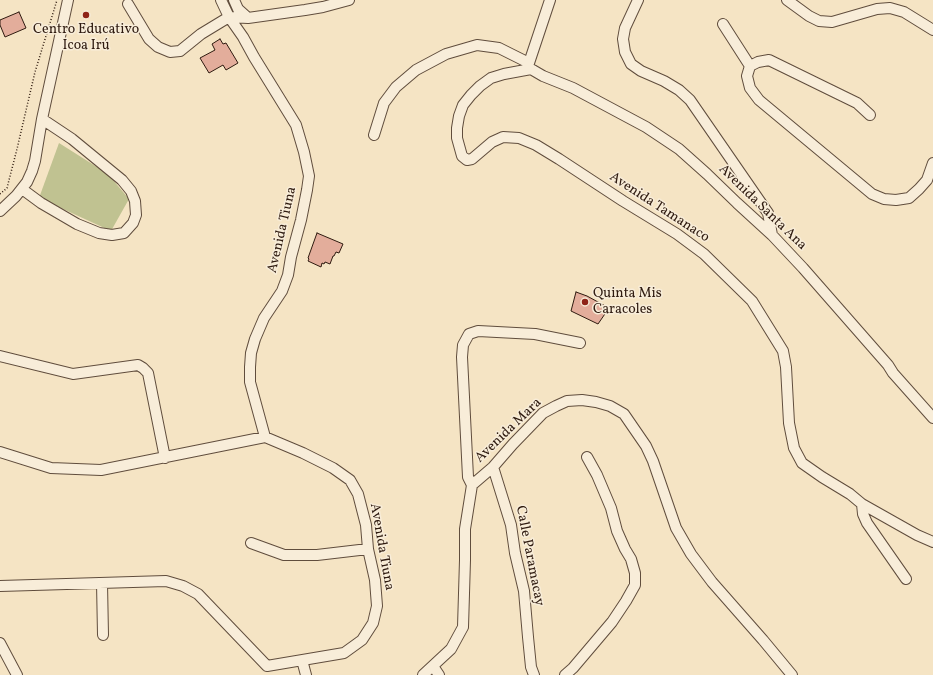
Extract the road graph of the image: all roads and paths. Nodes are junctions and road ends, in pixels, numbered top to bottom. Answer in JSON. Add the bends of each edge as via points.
{"nodes":[{"id":1,"x":221,"y":0,"type":"edge"},
{"id":2,"x":234,"y":0,"type":"edge"},
{"id":3,"x":349,"y":0,"type":"edge"},
{"id":4,"x":550,"y":0,"type":"edge"},
{"id":5,"x":638,"y":0,"type":"edge"},
{"id":6,"x":787,"y":0,"type":"edge"},
{"id":7,"x":63,"y":1,"type":"edge"},
{"id":8,"x":128,"y":4,"type":"dead end"},
{"id":9,"x":229,"y":17,"type":"junction"},
{"id":10,"x":248,"y":18,"type":"junction"},
{"id":11,"x":723,"y":24,"type":"dead end"},
{"id":12,"x":933,"y":30,"type":"edge"},
{"id":13,"x":530,"y":66,"type":"junction"},
{"id":14,"x":750,"y":66,"type":"junction"},
{"id":15,"x":870,"y":115,"type":"dead end"},
{"id":16,"x":42,"y":119,"type":"junction"},
{"id":17,"x":374,"y":135,"type":"dead end"},
{"id":18,"x":933,"y":163,"type":"edge"},
{"id":19,"x":22,"y":189,"type":"junction"},
{"id":20,"x":0,"y":194,"type":"edge"},
{"id":21,"x":0,"y":211,"type":"edge"},
{"id":22,"x":772,"y":235,"type":"junction"},
{"id":23,"x":580,"y":343,"type":"dead end"},
{"id":24,"x":0,"y":356,"type":"edge"},
{"id":25,"x":933,"y":418,"type":"edge"},
{"id":26,"x":265,"y":437,"type":"junction"},
{"id":27,"x":0,"y":452,"type":"edge"},
{"id":28,"x":587,"y":457,"type":"dead end"},
{"id":29,"x":165,"y":458,"type":"junction"},
{"id":30,"x":493,"y":466,"type":"junction"},
{"id":31,"x":472,"y":485,"type":"junction"},
{"id":32,"x":862,"y":504,"type":"junction"},
{"id":33,"x":933,"y":542,"type":"edge"},
{"id":34,"x":251,"y":543,"type":"dead end"},
{"id":35,"x":368,"y":549,"type":"junction"},
{"id":36,"x":906,"y":579,"type":"dead end"},
{"id":37,"x":102,"y":583,"type":"junction"},
{"id":38,"x":0,"y":586,"type":"edge"},
{"id":39,"x":103,"y":636,"type":"dead end"},
{"id":40,"x":0,"y":643,"type":"edge"},
{"id":41,"x":302,"y":660,"type":"junction"},
{"id":42,"x":433,"y":666,"type":"junction"},
{"id":43,"x":266,"y":671,"type":"edge"},
{"id":44,"x":17,"y":675,"type":"edge"},
{"id":45,"x":306,"y":675,"type":"edge"},
{"id":46,"x":423,"y":675,"type":"edge"},
{"id":47,"x":439,"y":675,"type":"edge"},
{"id":48,"x":534,"y":675,"type":"edge"},
{"id":49,"x":565,"y":675,"type":"edge"},
{"id":50,"x":792,"y":675,"type":"edge"}],
"edges":[{"from":1,"to":9,"type":"street","name":"Avenida Tiuna"},
{"from":2,"to":10,"type":"street","via":[[238,9]]},
{"from":3,"to":10,"type":"street","via":[[324,7]]},
{"from":4,"to":13,"type":"street"},
{"from":5,"to":22,"type":"street","via":[[625,28],[623,39],[625,52],[631,64],[679,90],[690,100],[768,213]]},
{"from":6,"to":12,"type":"street","via":[[819,21],[832,22],[877,9],[890,8],[904,12]]},
{"from":7,"to":16,"type":"street"},
{"from":7,"to":20,"type":"path","via":[[35,72],[7,188]]},
{"from":8,"to":9,"type":"street","via":[[149,39],[158,47],[170,52],[180,51]]},
{"from":9,"to":10,"type":"street"},
{"from":9,"to":26,"type":"street","name":"Avenida Tiuna","via":[[296,124],[309,176],[288,275],[282,291],[264,318],[251,353],[250,382]]},
{"from":11,"to":14,"type":"street"},
{"from":13,"to":17,"type":"street","name":"Avenida Santa Ana","via":[[498,48],[477,45],[446,54],[416,70],[396,87],[384,103]]},
{"from":13,"to":22,"type":"street","name":"Avenida Santa Ana","via":[[543,76],[573,88],[646,126],[672,144]]},
{"from":13,"to":32,"type":"street","name":"Avenida Tamanaco","via":[[491,78],[463,105],[457,128],[462,156],[467,160],[472,159],[492,142],[503,138],[519,138],[559,159],[704,254],[752,301],[783,351],[789,423],[794,448],[802,463]]},
{"from":14,"to":15,"type":"street","via":[[769,60],[857,103]]},
{"from":14,"to":18,"type":"street","via":[[747,76],[750,88],[759,100],[872,194],[884,199],[908,198],[927,180]]},
{"from":16,"to":19,"type":"street","via":[[32,172]]},
{"from":16,"to":19,"type":"street","via":[[72,139],[122,180],[131,190],[136,215],[124,233],[99,233],[77,224]]},
{"from":19,"to":21,"type":"street"},
{"from":22,"to":25,"type":"street","name":"Avenida Santa Ana"},
{"from":23,"to":31,"type":"street","via":[[535,334],[478,330],[469,334],[463,345],[462,357],[468,477]]},
{"from":24,"to":29,"type":"street","via":[[73,374],[138,365],[144,368],[148,373]]},
{"from":26,"to":29,"type":"street"},
{"from":26,"to":35,"type":"street","name":"Avenida Tiuna","via":[[304,453],[350,480],[358,494],[366,525]]},
{"from":27,"to":29,"type":"street","via":[[51,468],[101,470]]},
{"from":28,"to":49,"type":"street","via":[[597,475],[611,508],[617,531],[631,559],[635,585],[612,622]]},
{"from":30,"to":31,"type":"street","name":"Avenida Mara"},
{"from":30,"to":48,"type":"street","name":"Calle Paramacay","via":[[511,525],[524,590],[531,667]]},
{"from":30,"to":50,"type":"street","name":"Avenida Mara","via":[[544,413],[567,401],[596,402],[624,414],[653,461],[676,528],[691,554]]},
{"from":31,"to":42,"type":"street","via":[[465,529],[463,626],[451,649]]},
{"from":32,"to":33,"type":"street","name":"Avenida Tamanaco"},
{"from":32,"to":36,"type":"street","via":[[863,514],[868,523]]},
{"from":34,"to":35,"type":"street","via":[[284,555],[317,555]]},
{"from":35,"to":41,"type":"street","name":"Avenida Tiuna","via":[[375,580],[377,606],[373,623],[362,640],[344,653]]},
{"from":37,"to":38,"type":"street","name":"Avenida Tiuna"},
{"from":37,"to":39,"type":"street"},
{"from":37,"to":43,"type":"street","name":"Avenida Tiuna","via":[[166,581],[198,594]]},
{"from":40,"to":44,"type":"street"},
{"from":41,"to":43,"type":"street","name":"Avenida Tiuna"},
{"from":41,"to":45,"type":"street"},
{"from":42,"to":46,"type":"street"},
{"from":42,"to":47,"type":"street"}]}
